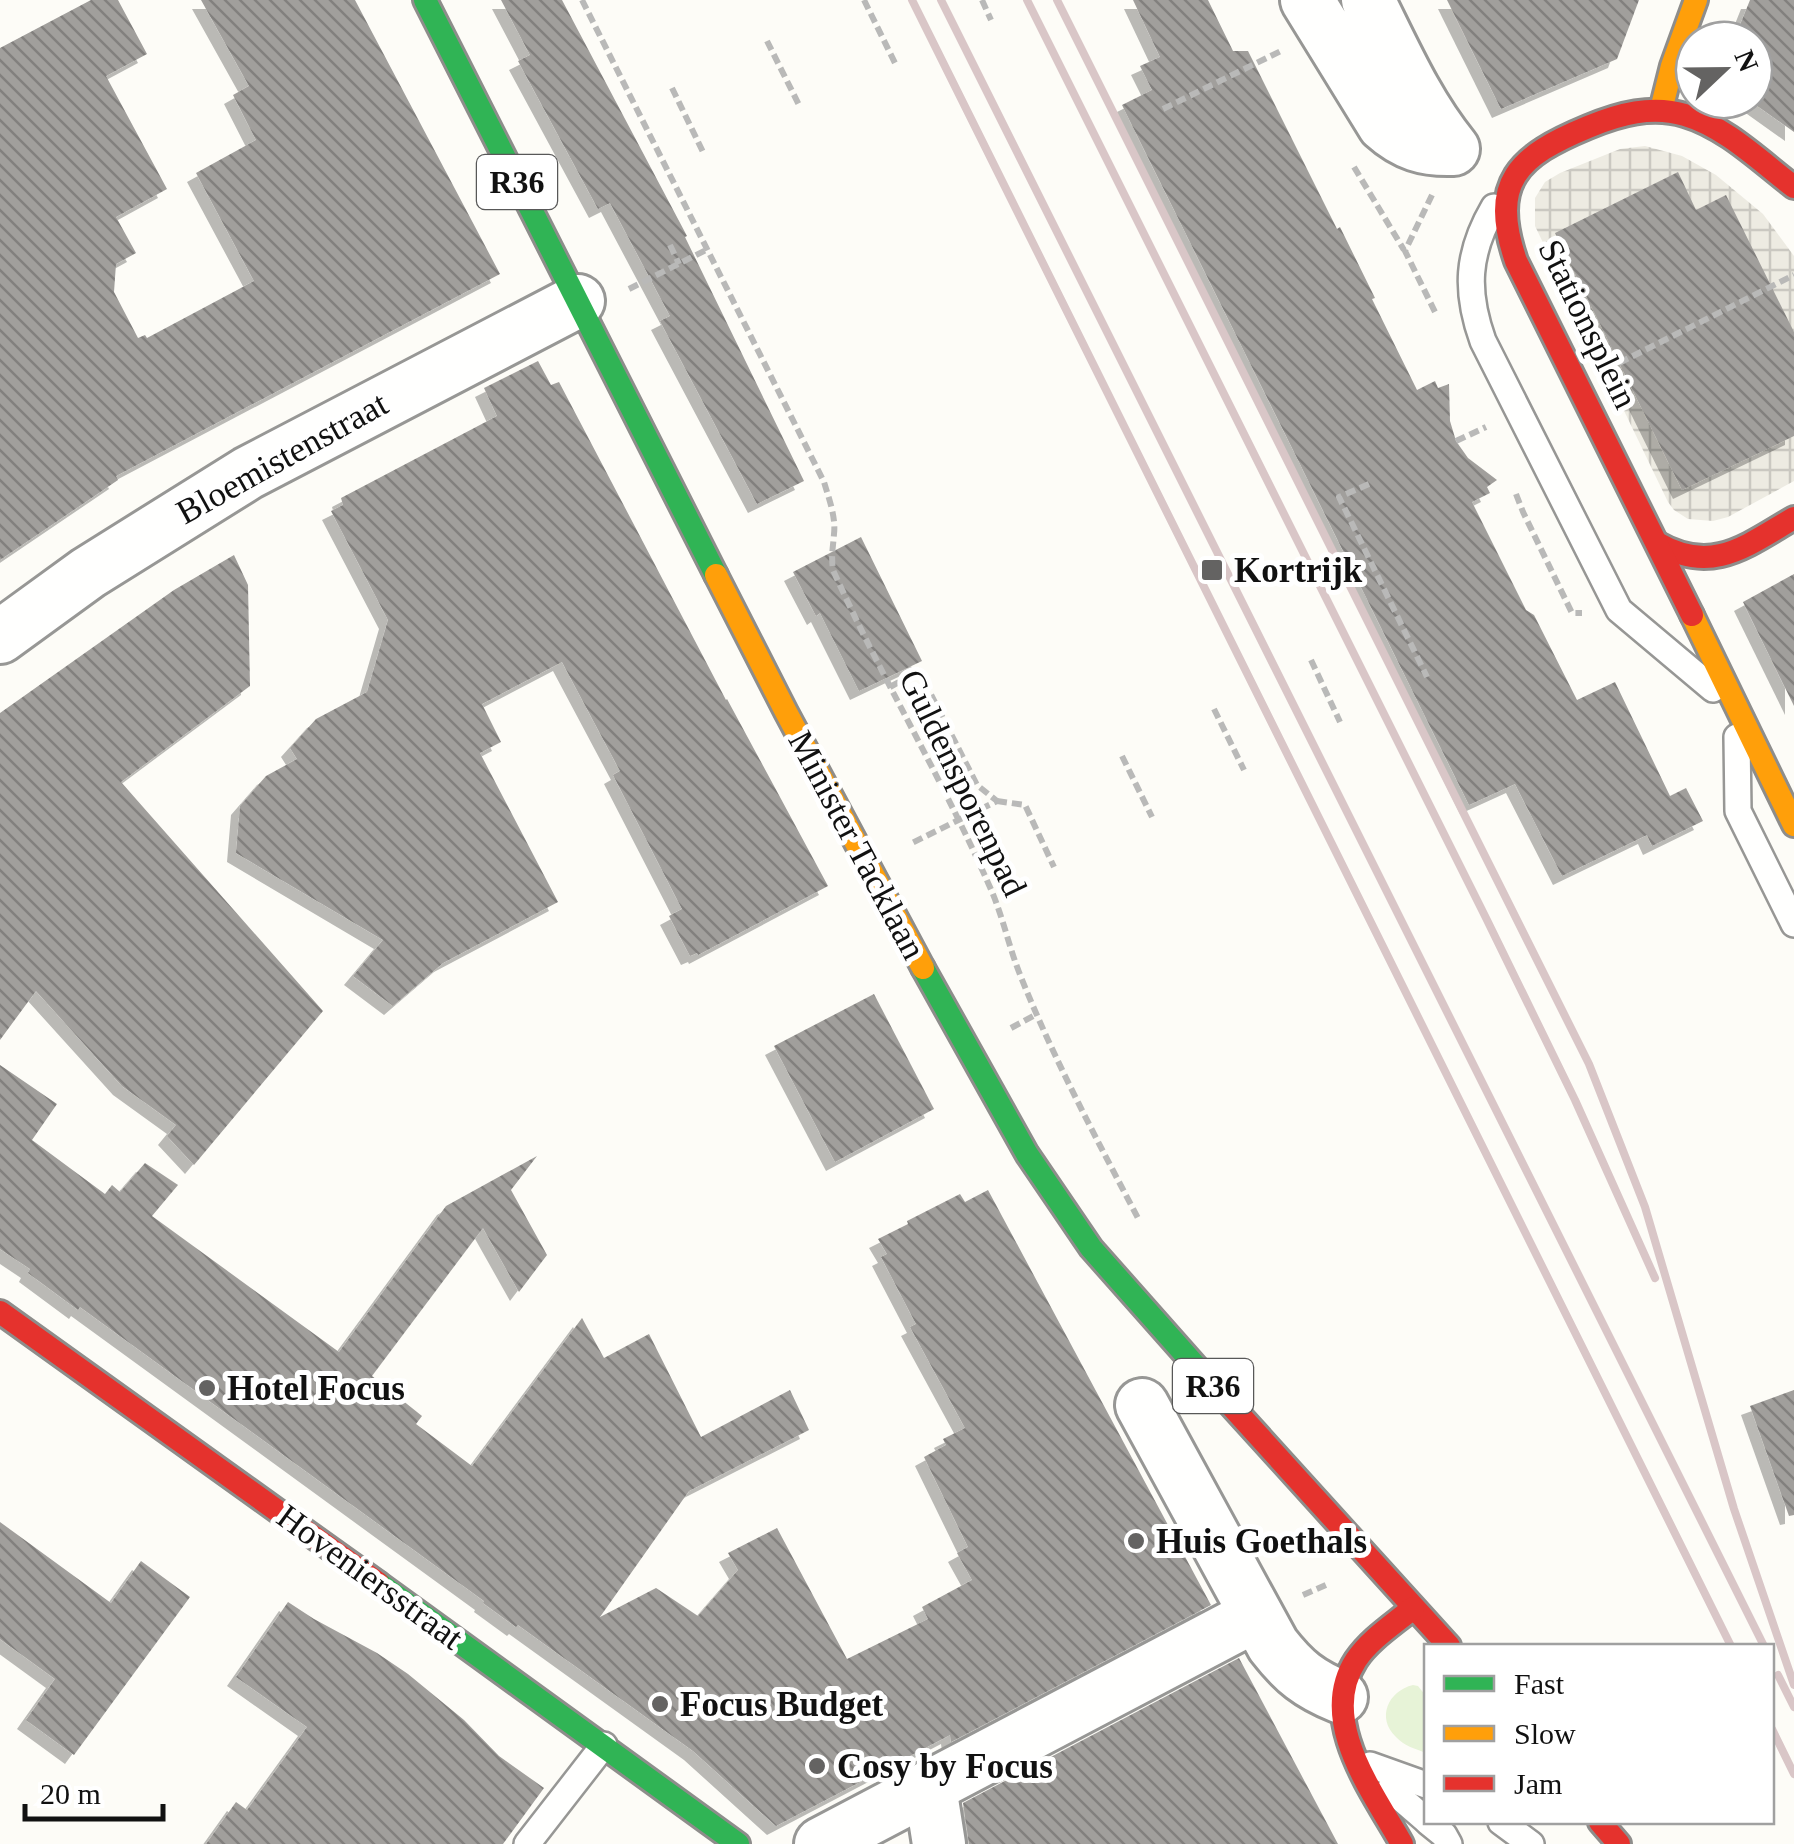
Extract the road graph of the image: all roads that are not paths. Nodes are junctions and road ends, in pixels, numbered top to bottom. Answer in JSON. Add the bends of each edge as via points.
{"nodes":[{"id":1,"x":425,"y":0,"type":"edge"},
{"id":2,"x":1307,"y":0,"type":"edge"},
{"id":3,"x":1368,"y":0,"type":"edge"},
{"id":4,"x":1696,"y":0,"type":"edge"},
{"id":5,"x":1661,"y":110,"type":"junction"},
{"id":6,"x":1453,"y":150,"type":"junction"},
{"id":7,"x":1510,"y":186,"type":"junction"},
{"id":8,"x":1794,"y":187,"type":"edge"},
{"id":9,"x":1478,"y":238,"type":"junction"},
{"id":10,"x":1495,"y":273,"type":"dead end"},
{"id":11,"x":578,"y":301,"type":"junction"},
{"id":12,"x":1612,"y":514,"type":"dead end"},
{"id":13,"x":1794,"y":518,"type":"edge"},
{"id":14,"x":1657,"y":543,"type":"junction"},
{"id":15,"x":0,"y":637,"type":"edge"},
{"id":16,"x":1736,"y":708,"type":"junction"},
{"id":17,"x":1794,"y":825,"type":"edge"},
{"id":18,"x":1794,"y":924,"type":"edge"},
{"id":19,"x":0,"y":1312,"type":"edge"},
{"id":20,"x":1142,"y":1406,"type":"dead end"},
{"id":21,"x":1413,"y":1608,"type":"junction"},
{"id":22,"x":1256,"y":1615,"type":"junction"},
{"id":23,"x":1446,"y":1644,"type":"edge"},
{"id":24,"x":1341,"y":1697,"type":"junction"},
{"id":25,"x":604,"y":1745,"type":"junction"},
{"id":26,"x":1356,"y":1760,"type":"junction"},
{"id":27,"x":1424,"y":1784,"type":"edge"},
{"id":28,"x":930,"y":1787,"type":"junction"},
{"id":29,"x":1424,"y":1818,"type":"edge"},
{"id":30,"x":1431,"y":1824,"type":"edge"},
{"id":31,"x":1504,"y":1824,"type":"edge"},
{"id":32,"x":1602,"y":1824,"type":"edge"},
{"id":33,"x":528,"y":1844,"type":"edge"},
{"id":34,"x":738,"y":1844,"type":"edge"},
{"id":35,"x":821,"y":1844,"type":"edge"},
{"id":36,"x":939,"y":1844,"type":"edge"},
{"id":37,"x":1402,"y":1844,"type":"edge"},
{"id":38,"x":1449,"y":1844,"type":"edge"},
{"id":39,"x":1531,"y":1844,"type":"edge"},
{"id":40,"x":1619,"y":1844,"type":"edge"}],
"edges":[{"from":1,"to":11,"type":"main road","name":"Minister Tacklaan","number":"R36"},
{"from":2,"to":6,"type":"street","via":[[1384,126],[1416,146]]},
{"from":3,"to":6,"type":"street","via":[[1419,102]]},
{"from":4,"to":5,"type":"main road"},
{"from":5,"to":7,"type":"main road","via":[[1613,116],[1545,146]]},
{"from":5,"to":8,"type":"main road","via":[[1708,124]]},
{"from":6,"to":7,"type":"street"},
{"from":7,"to":9,"type":"lane"},
{"from":7,"to":14,"type":"main road","name":"Stationsplein","via":[[1504,212],[1510,245]]},
{"from":9,"to":10,"type":"lane"},
{"from":9,"to":16,"type":"lane","via":[[1472,299],[1483,341],[1619,610]]},
{"from":11,"to":15,"type":"street","name":"Bloemistenstraat","via":[[248,473],[88,572]]},
{"from":11,"to":21,"type":"main road","name":"Minister Tacklaan","number":"R36","via":[[786,712],[1027,1154],[1091,1248]]},
{"from":12,"to":14,"type":"lane"},
{"from":13,"to":14,"type":"main road","via":[[1714,558],[1684,558]]},
{"from":14,"to":16,"type":"main road","name":"Stationsplein"},
{"from":16,"to":17,"type":"main road","name":"Stationsplein"},
{"from":16,"to":18,"type":"lane","via":[[1738,810]]},
{"from":19,"to":25,"type":"main road","name":"Hoveniersstraat"},
{"from":20,"to":22,"type":"street"},
{"from":21,"to":23,"type":"main road","name":"Minister Tacklaan","number":"R36"},
{"from":21,"to":24,"type":"main road","via":[[1354,1663]]},
{"from":22,"to":24,"type":"street","via":[[1291,1668]]},
{"from":22,"to":28,"type":"street"},
{"from":24,"to":26,"type":"main road"},
{"from":25,"to":33,"type":"lane"},
{"from":25,"to":34,"type":"main road","name":"Hoveniersstraat"},
{"from":26,"to":27,"type":"lane"},
{"from":26,"to":29,"type":"lane"},
{"from":26,"to":37,"type":"main road"},
{"from":28,"to":35,"type":"street"},
{"from":28,"to":36,"type":"street"},
{"from":30,"to":38,"type":"lane"},
{"from":31,"to":39,"type":"lane"},
{"from":32,"to":40,"type":"main road"}]}
